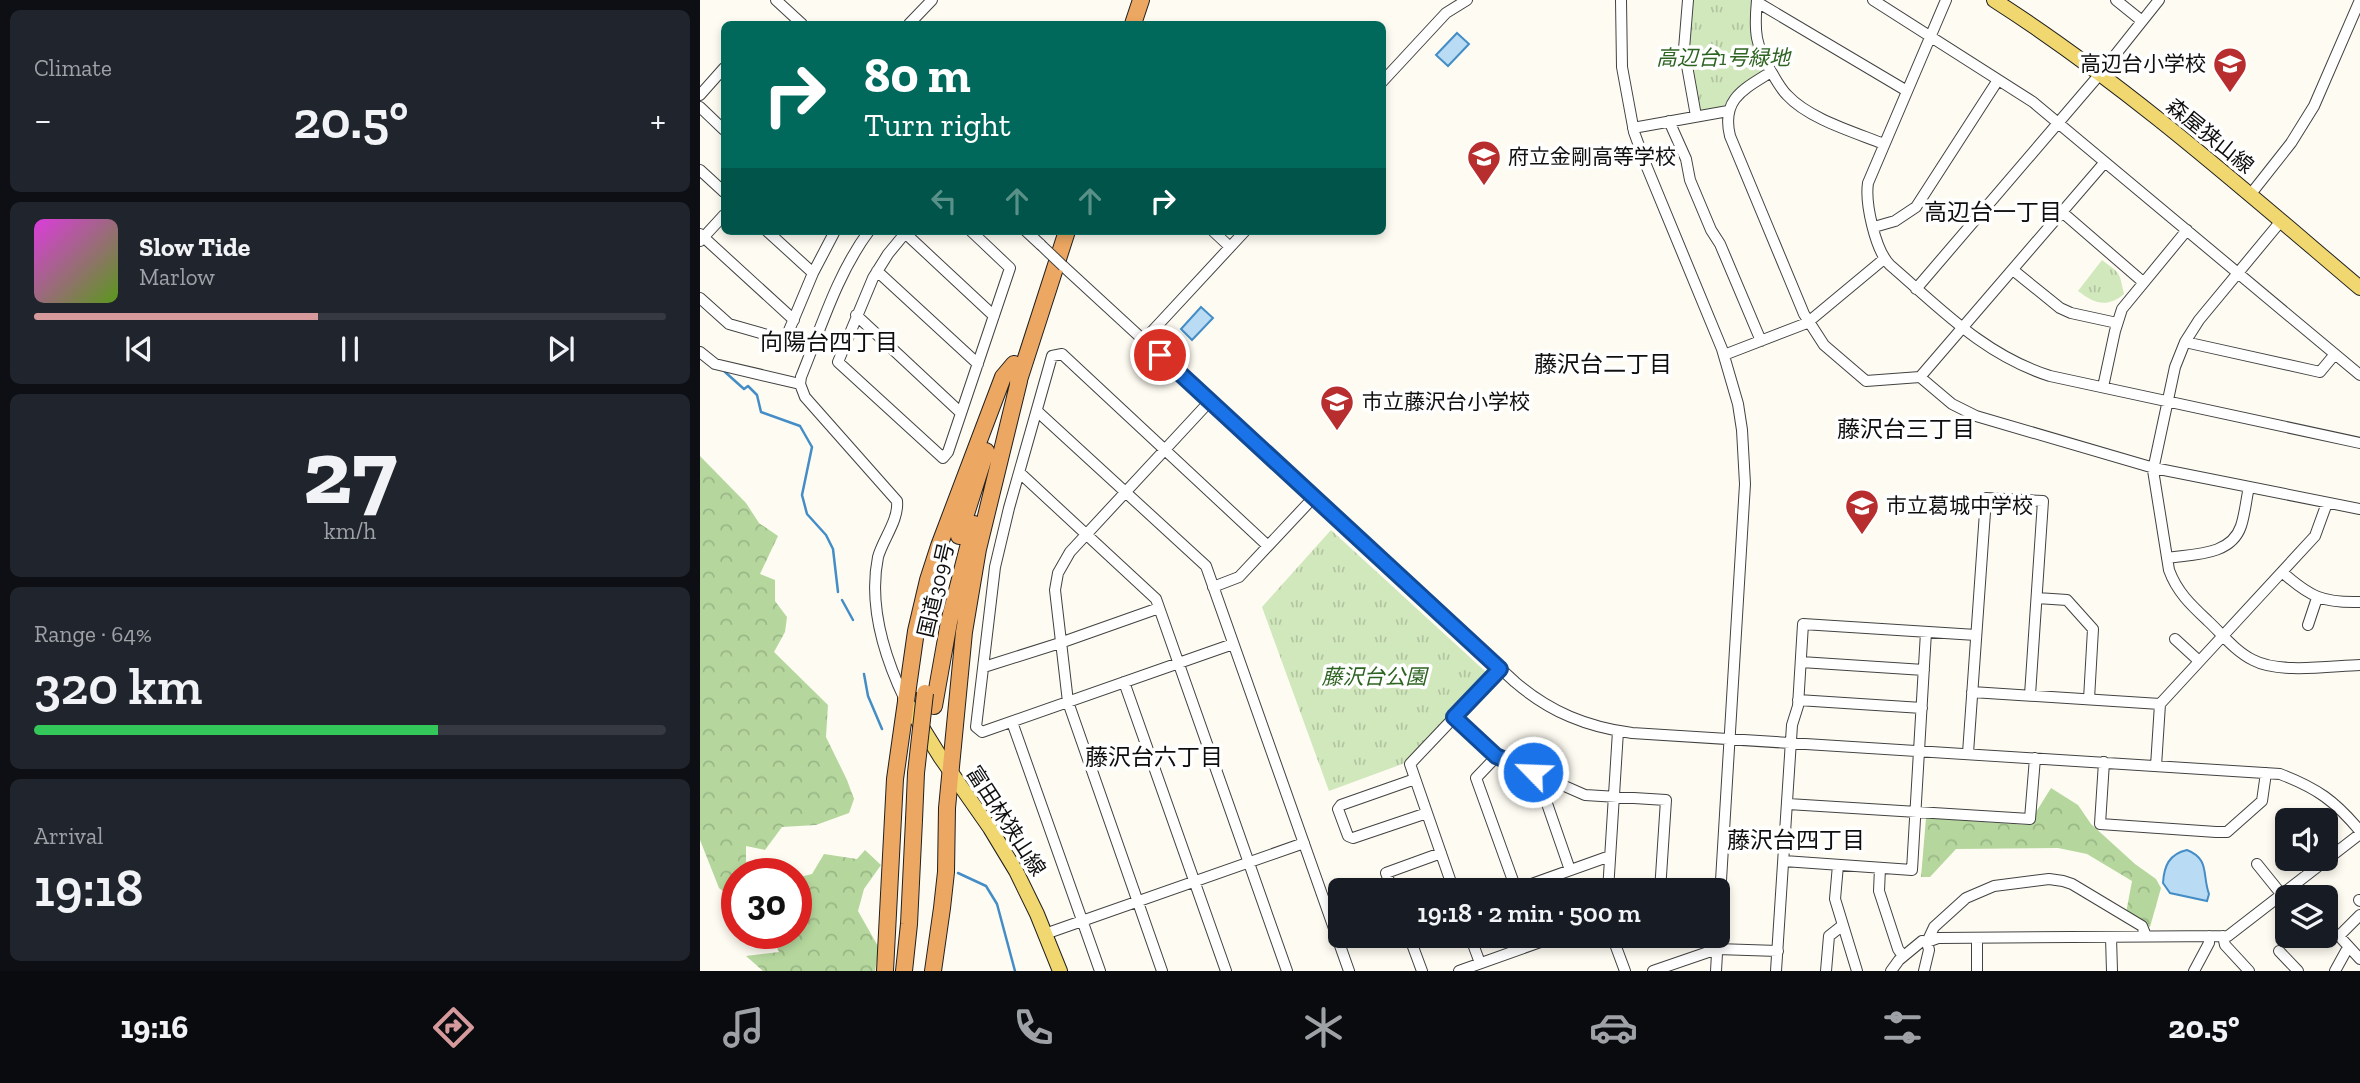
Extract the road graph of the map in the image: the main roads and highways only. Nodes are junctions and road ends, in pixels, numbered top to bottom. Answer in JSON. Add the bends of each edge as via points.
{"nodes":[{"id":1,"x":1130,"y":0,"type":"edge"},
{"id":2,"x":1141,"y":0,"type":"edge"},
{"id":3,"x":1994,"y":0,"type":"edge"},
{"id":4,"x":1123,"y":21,"type":"edge"},
{"id":5,"x":1134,"y":21,"type":"edge"},
{"id":6,"x":1055,"y":235,"type":"edge"},
{"id":7,"x":1066,"y":235,"type":"edge"},
{"id":8,"x":2360,"y":288,"type":"edge"},
{"id":9,"x":1014,"y":364,"type":"junction"},
{"id":10,"x":1019,"y":381,"type":"junction"},
{"id":11,"x":905,"y":700,"type":"junction"},
{"id":12,"x":930,"y":700,"type":"junction"},
{"id":13,"x":951,"y":773,"type":"junction"},
{"id":14,"x":918,"y":825,"type":"junction"},
{"id":15,"x":885,"y":971,"type":"edge"},
{"id":16,"x":904,"y":971,"type":"edge"},
{"id":17,"x":914,"y":971,"type":"edge"},
{"id":18,"x":933,"y":971,"type":"edge"},
{"id":19,"x":1059,"y":971,"type":"edge"}],
"edges":[{"from":1,"to":4,"type":"highway"},
{"from":2,"to":5,"type":"highway"},
{"from":3,"to":8,"type":"main road","name":"森屋狭山線","via":[[2100,74]]},
{"from":6,"to":9,"type":"highway","name":"国道309号"},
{"from":7,"to":10,"type":"highway","name":"国道309号"},
{"from":9,"to":11,"type":"highway","via":[[1003,377],[928,580]]},
{"from":9,"to":12,"type":"highway","name":"国道309号","via":[[956,546],[942,605]]},
{"from":10,"to":12,"type":"highway","name":"国道309号","via":[[963,560]]},
{"from":10,"to":13,"type":"highway","via":[[973,574]]},
{"from":11,"to":13,"type":"main road","name":"富田林狭山線"},
{"from":11,"to":15,"type":"highway","via":[[895,779]]},
{"from":12,"to":14,"type":"highway","name":"国道309号","bridge":true,"via":[[916,773]]},
{"from":13,"to":18,"type":"highway","via":[[944,896]]},
{"from":13,"to":19,"type":"main road","name":"富田林狭山線","via":[[1016,870]]},
{"from":14,"to":16,"type":"highway","name":"国道309号"},
{"from":14,"to":17,"type":"highway","name":"国道309号","via":[[921,905]]}]}
